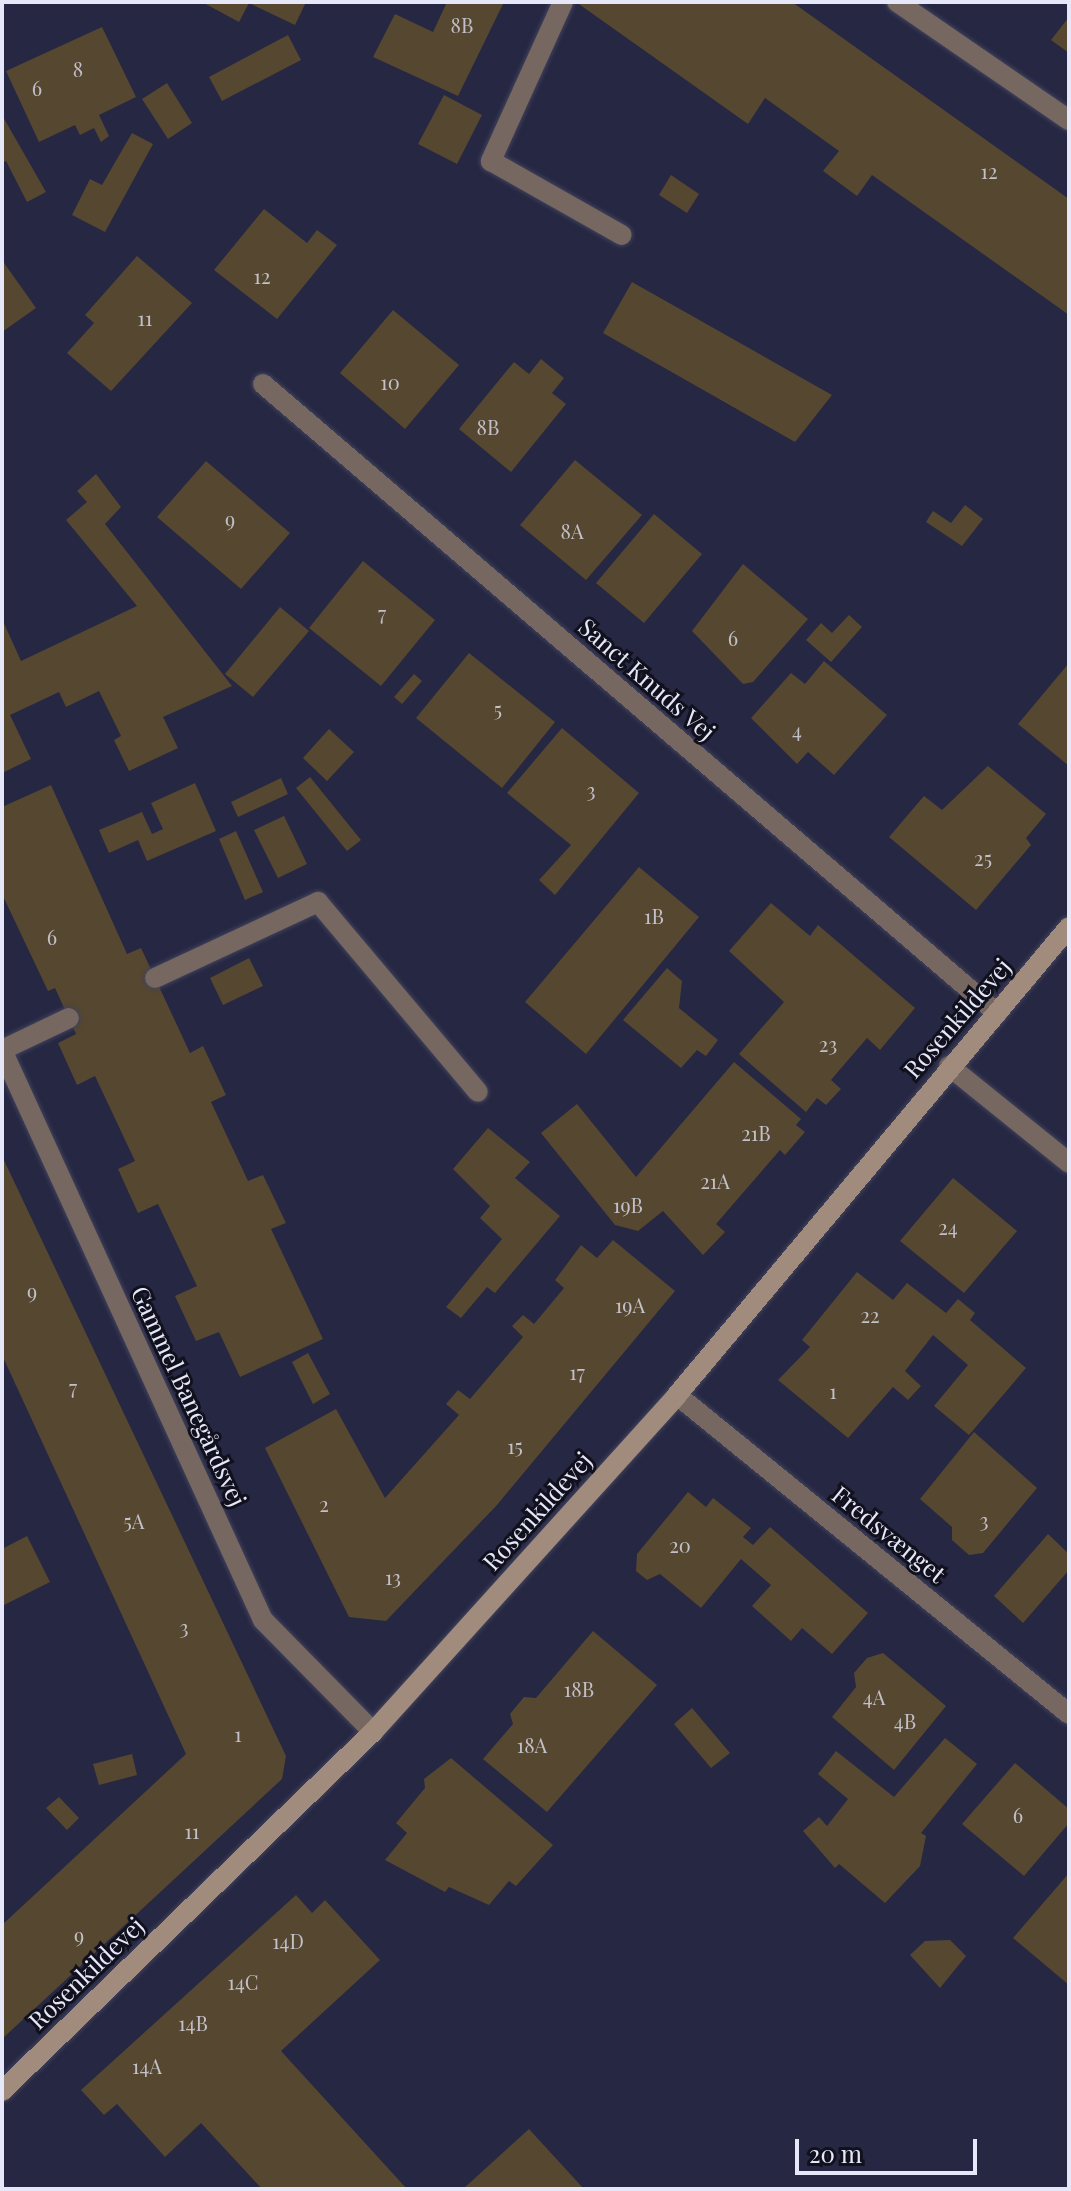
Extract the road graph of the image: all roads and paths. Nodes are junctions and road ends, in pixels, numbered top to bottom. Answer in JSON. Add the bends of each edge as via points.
{"nodes":[{"id":1,"x":563,"y":2,"type":"edge"},
{"id":2,"x":897,"y":2,"type":"edge"},
{"id":3,"x":1069,"y":120,"type":"edge"},
{"id":4,"x":622,"y":235,"type":"dead end"},
{"id":5,"x":263,"y":384,"type":"dead end"},
{"id":6,"x":1069,"y":927,"type":"edge"},
{"id":7,"x":155,"y":978,"type":"dead end"},
{"id":8,"x":997,"y":1013,"type":"junction"},
{"id":9,"x":69,"y":1018,"type":"dead end"},
{"id":10,"x":2,"y":1050,"type":"edge"},
{"id":11,"x":949,"y":1066,"type":"junction"},
{"id":12,"x":478,"y":1092,"type":"dead end"},
{"id":13,"x":1069,"y":1163,"type":"edge"},
{"id":14,"x":677,"y":1395,"type":"junction"},
{"id":15,"x":1069,"y":1714,"type":"edge"},
{"id":16,"x":373,"y":1732,"type":"junction"},
{"id":17,"x":2,"y":2091,"type":"edge"}],
"edges":[{"from":1,"to":4,"type":"street","via":[[491,161]]},
{"from":2,"to":3,"type":"street"},
{"from":5,"to":8,"type":"street","name":"Sanct Knuds Vej"},
{"from":6,"to":8,"type":"street","name":"Rosenkildevej"},
{"from":7,"to":12,"type":"street","via":[[318,902]]},
{"from":8,"to":11,"type":"street","name":"Rosenkildevej"},
{"from":9,"to":10,"type":"street"},
{"from":10,"to":16,"type":"street","name":"Gammel Banegårdsvej","via":[[263,1620]]},
{"from":11,"to":13,"type":"street"},
{"from":11,"to":14,"type":"street","name":"Rosenkildevej"},
{"from":14,"to":15,"type":"street","name":"Fredsvænget"},
{"from":14,"to":16,"type":"street","name":"Rosenkildevej"},
{"from":16,"to":17,"type":"street","name":"Rosenkildevej"}]}
